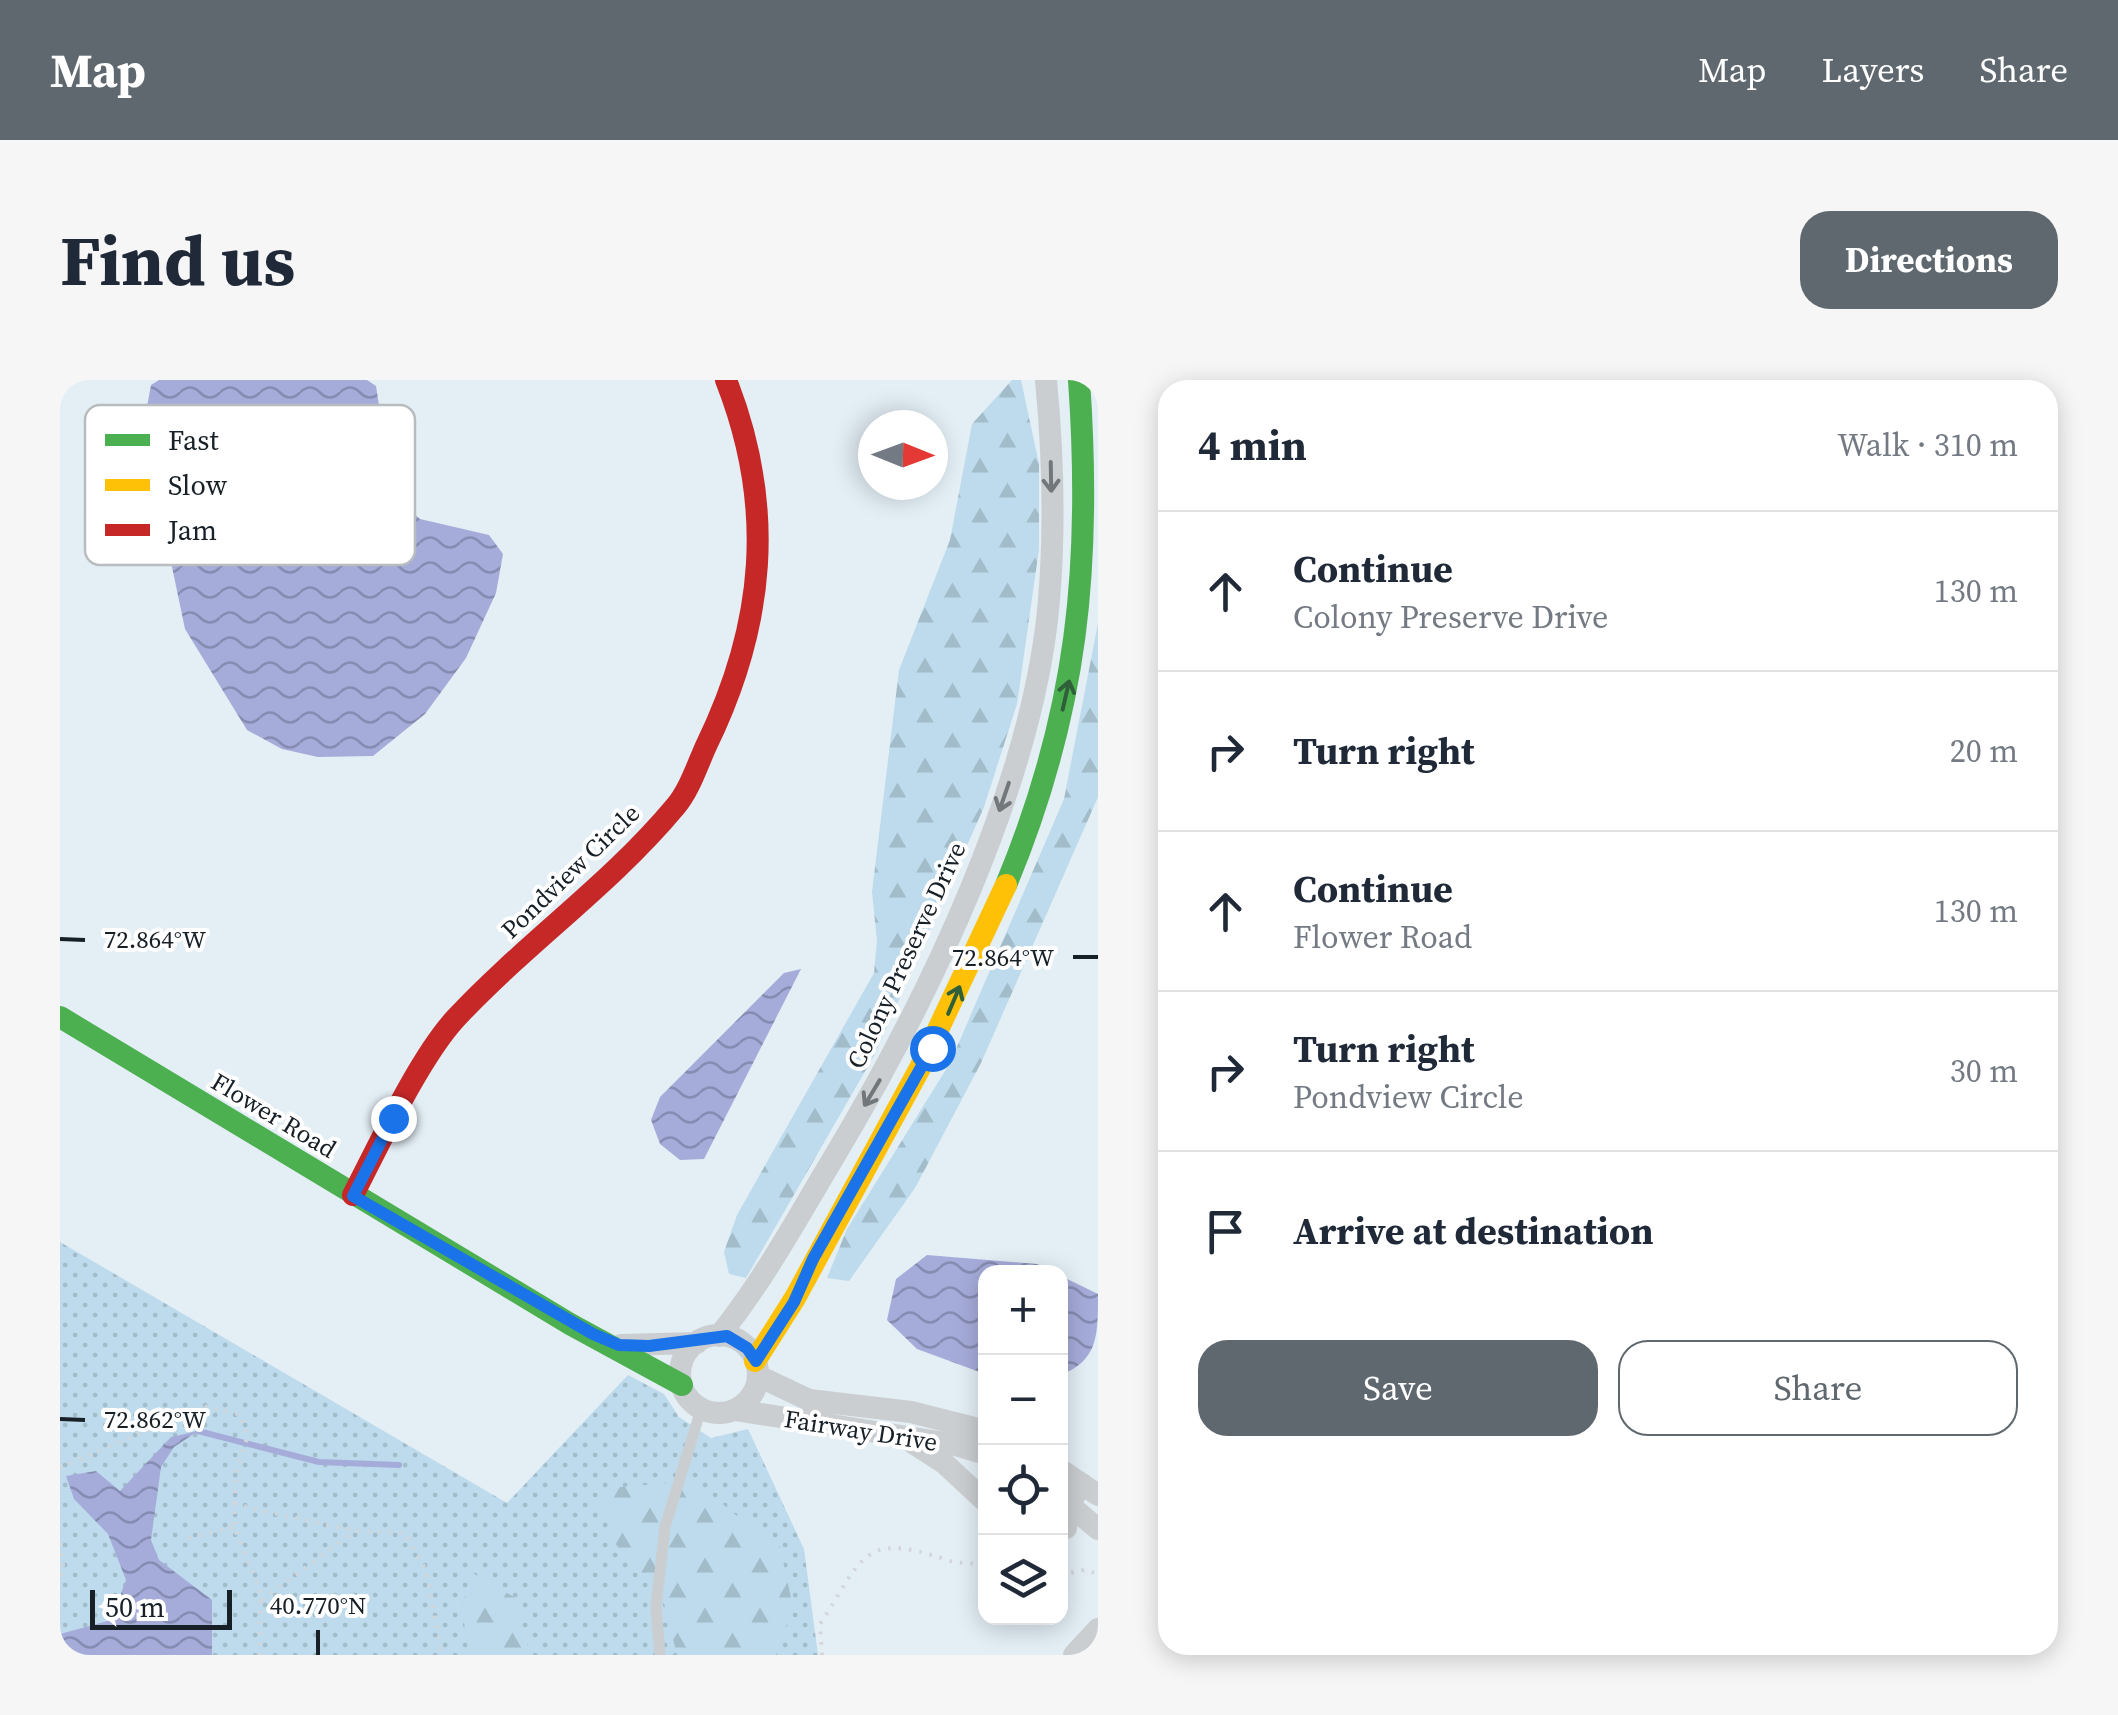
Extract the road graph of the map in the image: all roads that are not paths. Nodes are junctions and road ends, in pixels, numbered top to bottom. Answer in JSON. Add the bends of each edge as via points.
{"nodes":[{"id":1,"x":726,"y":380,"type":"edge"},
{"id":2,"x":1046,"y":380,"type":"edge"},
{"id":3,"x":1078,"y":380,"type":"edge"},
{"id":4,"x":60,"y":1017,"type":"edge"},
{"id":5,"x":353,"y":1196,"type":"junction"},
{"id":6,"x":708,"y":1339,"type":"junction"},
{"id":7,"x":619,"y":1345,"type":"junction"},
{"id":8,"x":757,"y":1368,"type":"junction"},
{"id":9,"x":682,"y":1384,"type":"junction"},
{"id":10,"x":701,"y":1409,"type":"junction"},
{"id":11,"x":735,"y":1410,"type":"junction"},
{"id":12,"x":978,"y":1429,"type":"edge"},
{"id":13,"x":906,"y":1438,"type":"junction"},
{"id":14,"x":978,"y":1452,"type":"edge"},
{"id":15,"x":978,"y":1494,"type":"edge"},
{"id":16,"x":1077,"y":1495,"type":"edge"},
{"id":17,"x":1098,"y":1529,"type":"edge"},
{"id":18,"x":1068,"y":1530,"type":"edge"},
{"id":19,"x":1098,"y":1629,"type":"edge"},
{"id":20,"x":660,"y":1655,"type":"edge"},
{"id":21,"x":1074,"y":1655,"type":"edge"}],
"edges":[{"from":1,"to":5,"type":"street","name":"Pondview Circle","via":[[747,434],[760,571],[735,687],[679,803],[625,863],[454,1020]]},
{"from":2,"to":6,"type":"street","name":"Colony Preserve Drive","one_way":true,"via":[[1049,604],[1021,746],[991,834],[904,1036],[754,1289]]},
{"from":8,"to":3,"type":"street","one_way":true,"via":[[932,1048],[1053,753],[1080,608]]},
{"from":4,"to":5,"type":"street","name":"Flower Road"},
{"from":5,"to":7,"type":"street","name":"Flower Road","via":[[570,1324]]},
{"from":6,"to":7,"type":"street","name":"Flower Road"},
{"from":6,"to":8,"type":"street","via":[[741,1342]]},
{"from":6,"to":9,"type":"street","via":[[683,1361]]},
{"from":7,"to":9,"type":"street","name":"Flower Road"},
{"from":8,"to":11,"type":"street","via":[[753,1394]]},
{"from":8,"to":12,"type":"street","name":"Fairway Drive","via":[[809,1400],[910,1412]]},
{"from":9,"to":10,"type":"street"},
{"from":10,"to":11,"type":"street"},
{"from":10,"to":20,"type":"lane","via":[[665,1527],[656,1606]]},
{"from":11,"to":13,"type":"street","name":"Fairway Drive"},
{"from":13,"to":14,"type":"street","name":"Fairway Drive"},
{"from":13,"to":15,"type":"street"},
{"from":16,"to":17,"type":"street"},
{"from":17,"to":18,"type":"street"},
{"from":19,"to":21,"type":"street"}]}
